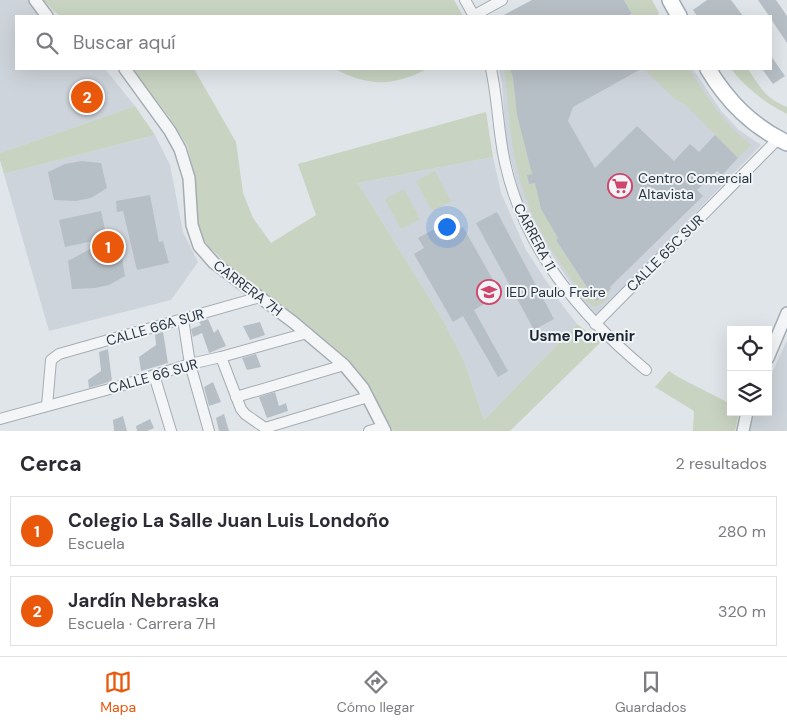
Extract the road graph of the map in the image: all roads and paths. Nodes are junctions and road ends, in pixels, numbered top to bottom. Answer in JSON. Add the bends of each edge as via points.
{"nodes":[{"id":1,"x":35,"y":0,"type":"edge"},
{"id":2,"x":465,"y":0,"type":"edge"},
{"id":3,"x":502,"y":0,"type":"edge"},
{"id":4,"x":670,"y":0,"type":"edge"},
{"id":5,"x":46,"y":15,"type":"edge"},
{"id":6,"x":472,"y":15,"type":"edge"},
{"id":7,"x":475,"y":15,"type":"edge"},
{"id":8,"x":678,"y":15,"type":"edge"},
{"id":9,"x":126,"y":70,"type":"edge"},
{"id":10,"x":491,"y":70,"type":"edge"},
{"id":11,"x":709,"y":70,"type":"edge"},
{"id":12,"x":783,"y":141,"type":"edge"},
{"id":13,"x":260,"y":297,"type":"junction"},
{"id":14,"x":787,"y":312,"type":"edge"},
{"id":15,"x":183,"y":319,"type":"junction"},
{"id":16,"x":595,"y":324,"type":"junction"},
{"id":17,"x":307,"y":333,"type":"junction"},
{"id":18,"x":772,"y":348,"type":"edge"},
{"id":19,"x":221,"y":357,"type":"junction"},
{"id":20,"x":190,"y":364,"type":"junction"},
{"id":21,"x":344,"y":364,"type":"junction"},
{"id":22,"x":646,"y":370,"type":"dead end"},
{"id":23,"x":154,"y":375,"type":"junction"},
{"id":24,"x":236,"y":397,"type":"junction"},
{"id":25,"x":368,"y":397,"type":"junction"},
{"id":26,"x":46,"y":406,"type":"junction"},
{"id":27,"x":746,"y":416,"type":"edge"},
{"id":28,"x":0,"y":419,"type":"edge"},
{"id":29,"x":384,"y":429,"type":"edge"},
{"id":30,"x":266,"y":430,"type":"edge"},
{"id":31,"x":171,"y":431,"type":"edge"},
{"id":32,"x":208,"y":431,"type":"edge"},
{"id":33,"x":369,"y":431,"type":"edge"},
{"id":34,"x":743,"y":431,"type":"edge"}],
"edges":[{"from":1,"to":5,"type":"street"},
{"from":2,"to":6,"type":"street"},
{"from":3,"to":7,"type":"street"},
{"from":4,"to":8,"type":"main road"},
{"from":9,"to":13,"type":"street","name":"CARRERA 7H","via":[[180,149],[189,178],[192,225],[199,246],[214,263]]},
{"from":10,"to":16,"type":"street","name":"CARRERA 11","via":[[502,148],[520,213],[552,271]]},
{"from":11,"to":12,"type":"main road","via":[[740,111]]},
{"from":12,"to":16,"type":"street","name":"CALLE 65C SUR"},
{"from":13,"to":15,"type":"street","name":"CALLE 66A SUR"},
{"from":13,"to":17,"type":"street","name":"CARRERA 7H"},
{"from":14,"to":18,"type":"street"},
{"from":15,"to":20,"type":"street"},
{"from":15,"to":26,"type":"street","name":"CALLE 66A SUR","via":[[59,354],[51,360]]},
{"from":16,"to":22,"type":"street","name":"CARRERA 11"},
{"from":17,"to":19,"type":"street","name":"CALLE 66 SUR"},
{"from":17,"to":21,"type":"street","name":"CARRERA 7H"},
{"from":19,"to":20,"type":"street","name":"CALLE 66 SUR"},
{"from":19,"to":24,"type":"street"},
{"from":20,"to":23,"type":"street","name":"CALLE 66 SUR"},
{"from":20,"to":32,"type":"street"},
{"from":21,"to":24,"type":"street"},
{"from":21,"to":25,"type":"street","name":"CARRERA 7H"},
{"from":23,"to":26,"type":"street","name":"CALLE 66 SUR"},
{"from":23,"to":31,"type":"street"},
{"from":24,"to":30,"type":"street","via":[[245,414]]},
{"from":25,"to":29,"type":"street","name":"CARRERA 7H"},
{"from":25,"to":30,"type":"street"},
{"from":26,"to":28,"type":"street","name":"CALLE 66 SUR"},
{"from":27,"to":34,"type":"street"},
{"from":29,"to":33,"type":"street"}]}
